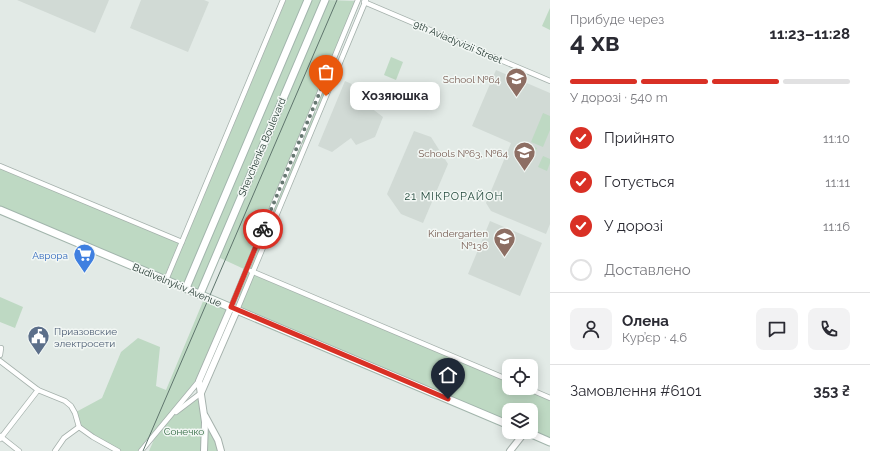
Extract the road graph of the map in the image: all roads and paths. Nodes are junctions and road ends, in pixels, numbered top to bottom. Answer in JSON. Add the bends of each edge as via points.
{"nodes":[{"id":1,"x":283,"y":0,"type":"edge"},
{"id":2,"x":308,"y":0,"type":"edge"},
{"id":3,"x":325,"y":0,"type":"edge"},
{"id":4,"x":359,"y":0,"type":"edge"},
{"id":5,"x":366,"y":1,"type":"edge"},
{"id":6,"x":329,"y":70,"type":"junction"},
{"id":7,"x":336,"y":72,"type":"junction"},
{"id":8,"x":550,"y":80,"type":"edge"},
{"id":9,"x":0,"y":166,"type":"edge"},
{"id":10,"x":0,"y":210,"type":"edge"},
{"id":11,"x":182,"y":242,"type":"junction"},
{"id":12,"x":246,"y":270,"type":"junction"},
{"id":13,"x":253,"y":272,"type":"junction"},
{"id":14,"x":166,"y":280,"type":"junction"},
{"id":15,"x":186,"y":288,"type":"junction"},
{"id":16,"x":200,"y":294,"type":"junction"},
{"id":17,"x":234,"y":308,"type":"junction"},
{"id":18,"x":0,"y":348,"type":"edge"},
{"id":19,"x":0,"y":355,"type":"edge"},
{"id":20,"x":0,"y":361,"type":"edge"},
{"id":21,"x":502,"y":377,"type":"edge"},
{"id":22,"x":199,"y":381,"type":"junction"},
{"id":23,"x":38,"y":390,"type":"junction"},
{"id":24,"x":201,"y":393,"type":"junction"},
{"id":25,"x":538,"y":393,"type":"edge"},
{"id":26,"x":550,"y":398,"type":"edge"},
{"id":27,"x":204,"y":413,"type":"junction"},
{"id":28,"x":170,"y":416,"type":"junction"},
{"id":29,"x":502,"y":421,"type":"edge"},
{"id":30,"x":79,"y":427,"type":"junction"},
{"id":31,"x":1,"y":437,"type":"edge"},
{"id":32,"x":538,"y":437,"type":"edge"},
{"id":33,"x":520,"y":439,"type":"edge"},
{"id":34,"x":550,"y":442,"type":"edge"},
{"id":35,"x":20,"y":451,"type":"edge"},
{"id":36,"x":55,"y":451,"type":"edge"},
{"id":37,"x":118,"y":451,"type":"edge"},
{"id":38,"x":141,"y":451,"type":"edge"},
{"id":39,"x":204,"y":451,"type":"edge"},
{"id":40,"x":221,"y":451,"type":"edge"},
{"id":41,"x":510,"y":451,"type":"edge"}],
"edges":[{"from":1,"to":11,"type":"street"},
{"from":2,"to":15,"type":"main road","name":"Shevchenka Boulevard"},
{"from":3,"to":16,"type":"main road","name":"Shevchenka Boulevard"},
{"from":4,"to":5,"type":"street","name":"9th Aviadyvizii Street"},
{"from":4,"to":6,"type":"street"},
{"from":5,"to":7,"type":"street"},
{"from":5,"to":8,"type":"street","name":"9th Aviadyvizii Street"},
{"from":6,"to":7,"type":"street"},
{"from":6,"to":12,"type":"street"},
{"from":7,"to":13,"type":"street"},
{"from":9,"to":11,"type":"street"},
{"from":10,"to":14,"type":"main road","name":"Budivelnykiv Avenue"},
{"from":11,"to":14,"type":"street"},
{"from":12,"to":13,"type":"street"},
{"from":12,"to":17,"type":"street"},
{"from":13,"to":17,"type":"street"},
{"from":13,"to":21,"type":"street"},
{"from":14,"to":15,"type":"main road","name":"Budivelnykiv Avenue"},
{"from":15,"to":16,"type":"main road","name":"Budivelnykiv Avenue"},
{"from":16,"to":17,"type":"main road","name":"Budivelnykiv Avenue"},
{"from":17,"to":22,"type":"street"},
{"from":17,"to":24,"type":"street"},
{"from":17,"to":29,"type":"main road","name":"Budivelnykiv Avenue"},
{"from":18,"to":19,"type":"street"},
{"from":20,"to":23,"type":"street"},
{"from":22,"to":24,"type":"street"},
{"from":22,"to":28,"type":"street"},
{"from":23,"to":30,"type":"street","via":[[71,406]]},
{"from":23,"to":31,"type":"street"},
{"from":24,"to":27,"type":"street"},
{"from":24,"to":28,"type":"street"},
{"from":25,"to":26,"type":"street"},
{"from":27,"to":39,"type":"street"},
{"from":27,"to":40,"type":"street"},
{"from":28,"to":38,"type":"street"},
{"from":30,"to":36,"type":"street","via":[[64,438]]},
{"from":30,"to":37,"type":"street"},
{"from":31,"to":35,"type":"street"},
{"from":32,"to":34,"type":"main road"},
{"from":33,"to":41,"type":"street"}]}
